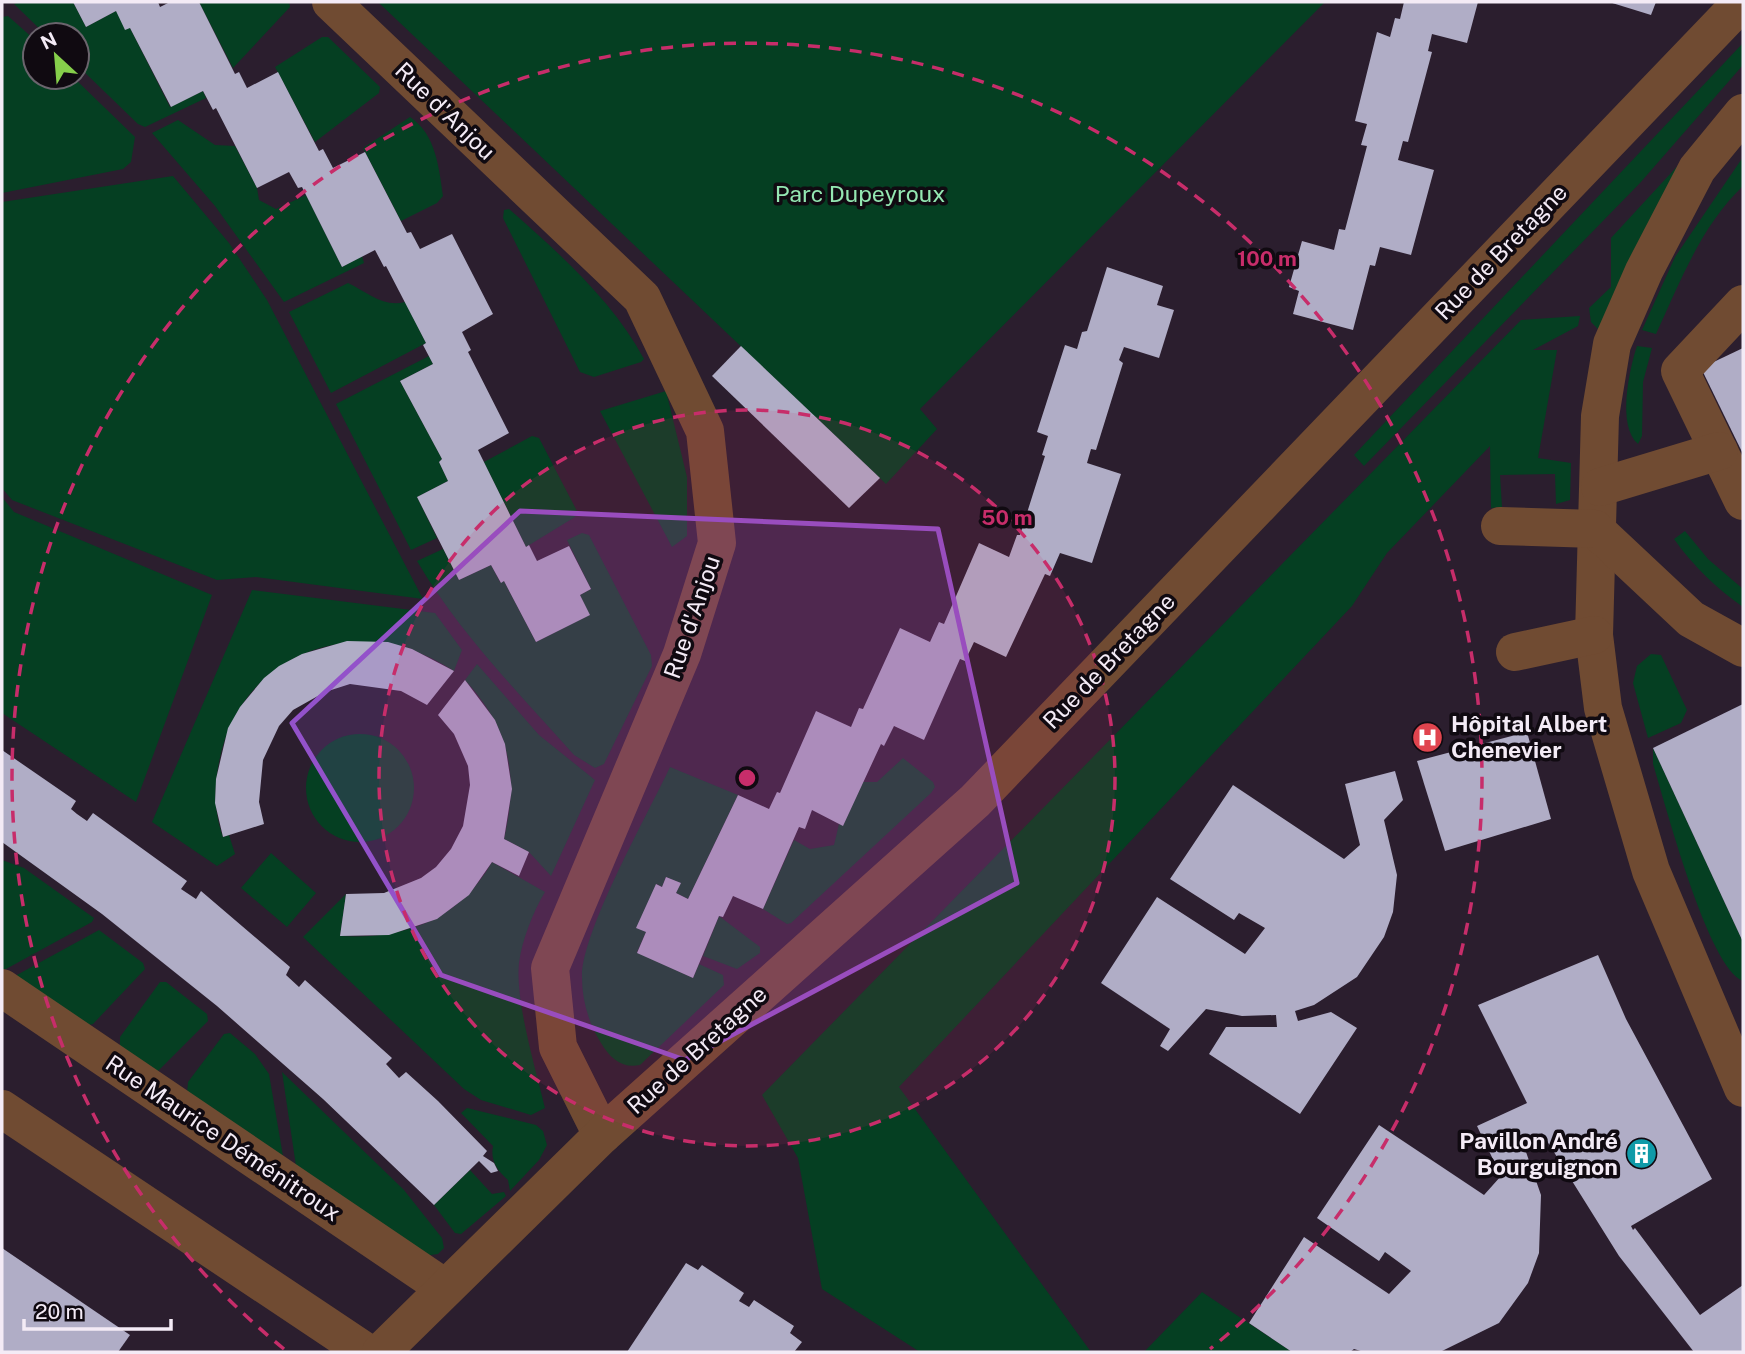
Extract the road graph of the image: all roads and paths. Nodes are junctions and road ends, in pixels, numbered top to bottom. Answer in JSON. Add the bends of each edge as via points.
{"nodes":[{"id":1,"x":331,"y":2,"type":"edge"},
{"id":2,"x":1742,"y":2,"type":"edge"},
{"id":3,"x":1743,"y":113,"type":"edge"},
{"id":4,"x":1743,"y":304,"type":"edge"},
{"id":5,"x":1719,"y":451,"type":"junction"},
{"id":6,"x":1600,"y":487,"type":"junction"},
{"id":7,"x":1743,"y":501,"type":"edge"},
{"id":8,"x":1500,"y":527,"type":"dead end"},
{"id":9,"x":1595,"y":529,"type":"junction"},
{"id":10,"x":1594,"y":635,"type":"junction"},
{"id":11,"x":1743,"y":648,"type":"edge"},
{"id":12,"x":1515,"y":652,"type":"dead end"},
{"id":13,"x":2,"y":988,"type":"edge"},
{"id":14,"x":1743,"y":1088,"type":"edge"},
{"id":15,"x":2,"y":1109,"type":"edge"},
{"id":16,"x":602,"y":1135,"type":"junction"},
{"id":17,"x":445,"y":1288,"type":"junction"},
{"id":18,"x":366,"y":1352,"type":"edge"},
{"id":19,"x":382,"y":1352,"type":"edge"}],
"edges":[{"from":1,"to":16,"type":"street","name":"Rue d'Anjou","via":[[642,298],[705,431],[717,543],[682,654],[550,968],[558,1047]]},
{"from":2,"to":16,"type":"street","name":"Rue de Bretagne","via":[[975,801]]},
{"from":3,"to":6,"type":"street","via":[[1697,169],[1612,344],[1600,416]]},
{"from":4,"to":5,"type":"street","via":[[1680,371]]},
{"from":5,"to":6,"type":"street"},
{"from":5,"to":7,"type":"street"},
{"from":6,"to":9,"type":"street"},
{"from":8,"to":9,"type":"street"},
{"from":9,"to":10,"type":"street"},
{"from":9,"to":11,"type":"street","via":[[1691,619]]},
{"from":10,"to":12,"type":"street"},
{"from":10,"to":14,"type":"street","via":[[1603,708],[1651,871]]},
{"from":13,"to":17,"type":"street","name":"Rue Maurice Déménitroux"},
{"from":15,"to":18,"type":"street"},
{"from":16,"to":17,"type":"street","name":"Rue de Bretagne"},
{"from":17,"to":19,"type":"street","name":"Rue de Bretagne"}]}
